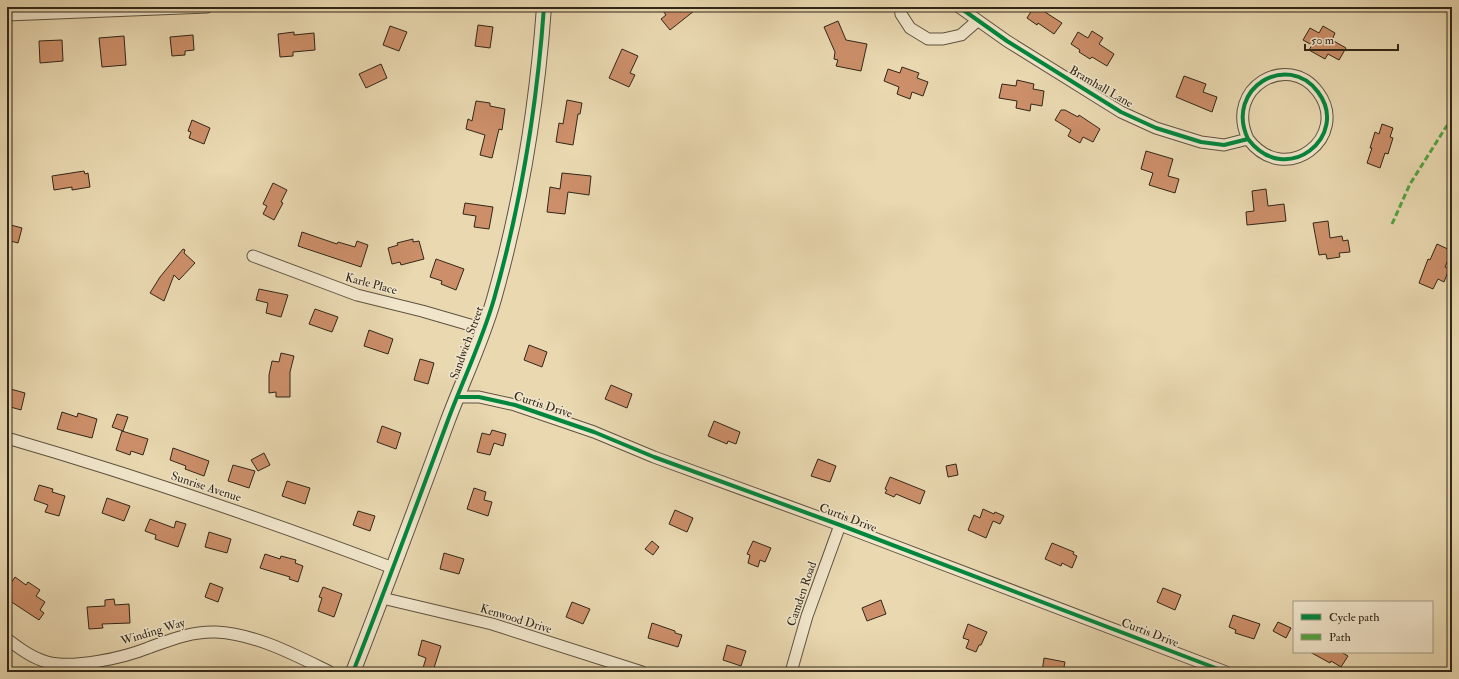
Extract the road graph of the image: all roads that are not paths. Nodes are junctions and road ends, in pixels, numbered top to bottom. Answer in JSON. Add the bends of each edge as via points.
{"nodes":[{"id":1,"x":207,"y":7,"type":"edge"},
{"id":2,"x":544,"y":7,"type":"edge"},
{"id":3,"x":900,"y":7,"type":"edge"},
{"id":4,"x":959,"y":7,"type":"edge"},
{"id":5,"x":7,"y":15,"type":"edge"},
{"id":6,"x":977,"y":21,"type":"junction"},
{"id":7,"x":1248,"y":139,"type":"junction"},
{"id":8,"x":253,"y":256,"type":"dead end"},
{"id":9,"x":484,"y":329,"type":"junction"},
{"id":10,"x":458,"y":397,"type":"junction"},
{"id":11,"x":7,"y":438,"type":"edge"},
{"id":12,"x":840,"y":525,"type":"junction"},
{"id":13,"x":393,"y":568,"type":"junction"},
{"id":14,"x":382,"y":598,"type":"junction"},
{"id":15,"x":7,"y":640,"type":"edge"},
{"id":16,"x":330,"y":672,"type":"edge"},
{"id":17,"x":353,"y":672,"type":"edge"},
{"id":18,"x":642,"y":672,"type":"edge"},
{"id":19,"x":791,"y":672,"type":"edge"},
{"id":20,"x":1226,"y":672,"type":"edge"}],
"edges":[{"from":1,"to":5,"type":"street"},
{"from":2,"to":9,"type":"street","name":"Sandwich Street","via":[[536,91],[525,161],[507,249]]},
{"from":3,"to":6,"type":"street","via":[[901,14],[910,28],[928,39],[961,35]]},
{"from":4,"to":6,"type":"street","name":"Bramhall Lane"},
{"from":6,"to":7,"type":"street","name":"Bramhall Lane","via":[[1120,112],[1156,128],[1201,142],[1224,145]]},
{"from":7,"to":7,"type":"street","via":[[1269,157],[1287,160],[1305,154],[1319,142],[1326,125],[1326,108],[1318,91],[1304,80],[1287,75],[1278,75],[1262,82],[1250,93],[1243,108],[1242,124]]},
{"from":8,"to":9,"type":"street","name":"Karle Place","via":[[357,295]]},
{"from":9,"to":10,"type":"street","name":"Sandwich Street"},
{"from":10,"to":12,"type":"street","name":"Curtis Drive","via":[[479,397],[514,405],[594,432]]},
{"from":10,"to":13,"type":"street","name":"Sandwich Street"},
{"from":11,"to":13,"type":"street","name":"Sunrise Avenue","via":[[213,502]]},
{"from":12,"to":19,"type":"street","name":"Camden Road","via":[[807,616]]},
{"from":12,"to":20,"type":"street","name":"Curtis Drive"},
{"from":13,"to":14,"type":"street","name":"Sandwich Street"},
{"from":14,"to":17,"type":"street","name":"Sandwich Street"},
{"from":14,"to":18,"type":"street","name":"Kenwood Drive","via":[[492,624]]},
{"from":15,"to":16,"type":"street","name":"Winding Way","via":[[46,662],[77,663],[133,653],[195,633],[215,632],[251,638]]}]}
